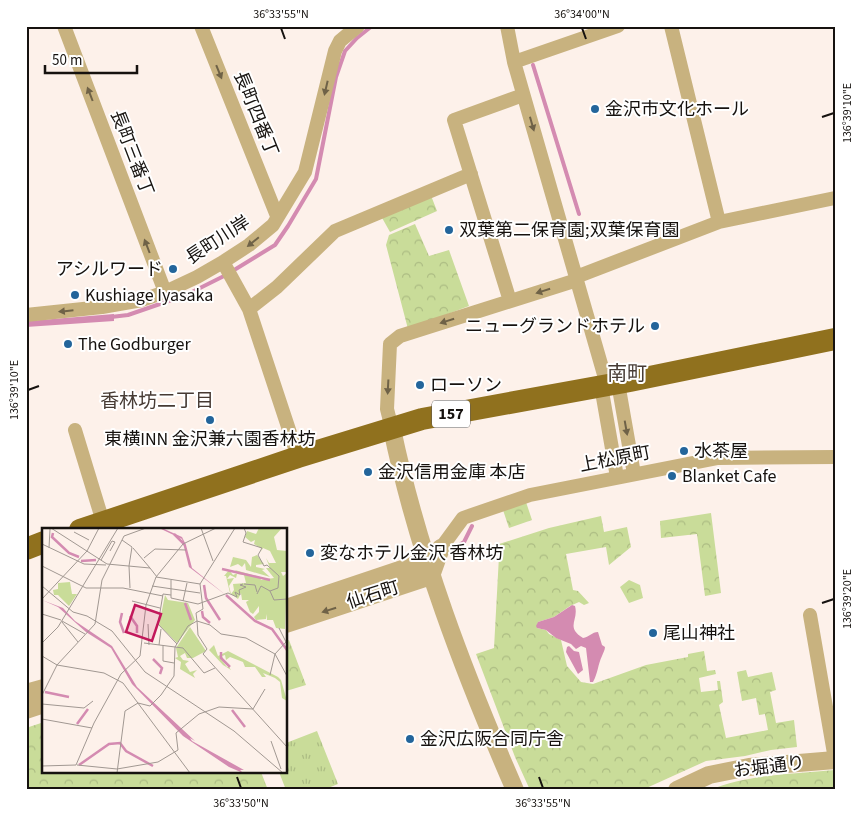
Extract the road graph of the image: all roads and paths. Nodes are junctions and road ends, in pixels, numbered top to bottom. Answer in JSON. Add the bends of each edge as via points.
{"nodes":[{"id":1,"x":64,"y":26,"type":"edge"},
{"id":2,"x":201,"y":26,"type":"edge"},
{"id":3,"x":358,"y":26,"type":"edge"},
{"id":4,"x":506,"y":26,"type":"edge"},
{"id":5,"x":618,"y":26,"type":"edge"},
{"id":6,"x":671,"y":26,"type":"edge"},
{"id":7,"x":514,"y":62,"type":"junction"},
{"id":8,"x":523,"y":95,"type":"junction"},
{"id":9,"x":471,"y":174,"type":"junction"},
{"id":10,"x":835,"y":198,"type":"edge"},
{"id":11,"x":277,"y":216,"type":"junction"},
{"id":12,"x":719,"y":222,"type":"junction"},
{"id":13,"x":225,"y":264,"type":"junction"},
{"id":14,"x":576,"y":278,"type":"junction"},
{"id":15,"x":165,"y":292,"type":"junction"},
{"id":16,"x":510,"y":301,"type":"junction"},
{"id":17,"x":249,"y":309,"type":"junction"},
{"id":18,"x":26,"y":315,"type":"edge"},
{"id":19,"x":835,"y":339,"type":"edge"},
{"id":20,"x":609,"y":385,"type":"junction"},
{"id":21,"x":392,"y":429,"type":"junction"},
{"id":22,"x":75,"y":430,"type":"dead end"},
{"id":23,"x":835,"y":456,"type":"edge"},
{"id":24,"x":298,"y":458,"type":"junction"},
{"id":25,"x":634,"y":474,"type":"junction"},
{"id":26,"x":617,"y":477,"type":"junction"},
{"id":27,"x":103,"y":522,"type":"junction"},
{"id":28,"x":86,"y":528,"type":"edge"},
{"id":29,"x":42,"y":543,"type":"edge"},
{"id":30,"x":26,"y":548,"type":"edge"},
{"id":31,"x":441,"y":548,"type":"joint"},
{"id":32,"x":428,"y":568,"type":"junction"},
{"id":33,"x":288,"y":607,"type":"edge"},
{"id":34,"x":810,"y":615,"type":"dead end"},
{"id":35,"x":288,"y":623,"type":"edge"},
{"id":36,"x":42,"y":689,"type":"edge"},
{"id":37,"x":26,"y":693,"type":"edge"},
{"id":38,"x":42,"y":705,"type":"edge"},
{"id":39,"x":26,"y":710,"type":"edge"},
{"id":40,"x":835,"y":759,"type":"edge"},
{"id":41,"x":515,"y":790,"type":"edge"},
{"id":42,"x":676,"y":790,"type":"edge"}],
"edges":[{"from":15,"to":1,"type":"street","name":"長町三番丁","one_way":true},
{"from":2,"to":11,"type":"street","name":"長町四番丁","one_way":true},
{"from":3,"to":11,"type":"street","name":"長町川岸","one_way":true,"via":[[340,41],[335,51],[305,172]]},
{"from":4,"to":7,"type":"street"},
{"from":5,"to":7,"type":"street"},
{"from":6,"to":12,"type":"street"},
{"from":7,"to":8,"type":"street"},
{"from":8,"to":9,"type":"street","via":[[454,120]]},
{"from":8,"to":14,"type":"street","one_way":true},
{"from":9,"to":16,"type":"street"},
{"from":9,"to":17,"type":"street","via":[[335,231],[277,287]]},
{"from":10,"to":12,"type":"street"},
{"from":11,"to":13,"type":"street","name":"長町川岸","one_way":true,"via":[[273,225]]},
{"from":12,"to":14,"type":"street"},
{"from":13,"to":15,"type":"street","name":"長町川岸"},
{"from":13,"to":17,"type":"street"},
{"from":14,"to":16,"type":"street","one_way":true},
{"from":14,"to":20,"type":"street"},
{"from":15,"to":18,"type":"street","name":"長町川岸","one_way":true,"via":[[102,307]]},
{"from":16,"to":21,"type":"street","one_way":true,"via":[[400,336],[390,344],[387,409]]},
{"from":17,"to":24,"type":"street"},
{"from":19,"to":20,"type":"highway","number":"157"},
{"from":20,"to":21,"type":"highway","number":"157","via":[[422,420]]},
{"from":20,"to":25,"type":"street","one_way":true},
{"from":20,"to":26,"type":"street"},
{"from":21,"to":24,"type":"highway","number":"157"},
{"from":21,"to":32,"type":"street"},
{"from":22,"to":27,"type":"street"},
{"from":23,"to":25,"type":"street","name":"上松原町","via":[[718,458]]},
{"from":24,"to":27,"type":"highway","number":"157"},
{"from":25,"to":26,"type":"street","name":"上松原町"},
{"from":26,"to":31,"type":"street","name":"上松原町","via":[[530,495],[463,518]]},
{"from":27,"to":28,"type":"highway","number":"157"},
{"from":29,"to":30,"type":"highway"},
{"from":31,"to":32,"type":"street"},
{"from":32,"to":33,"type":"street","name":"仙石町"},
{"from":32,"to":35,"type":"street","name":"仙石町","one_way":true},
{"from":32,"to":41,"type":"street"},
{"from":34,"to":40,"type":"street"},
{"from":36,"to":37,"type":"street"},
{"from":38,"to":39,"type":"street"},
{"from":40,"to":42,"type":"street","name":"お堀通り","via":[[749,767],[709,775]]}]}
